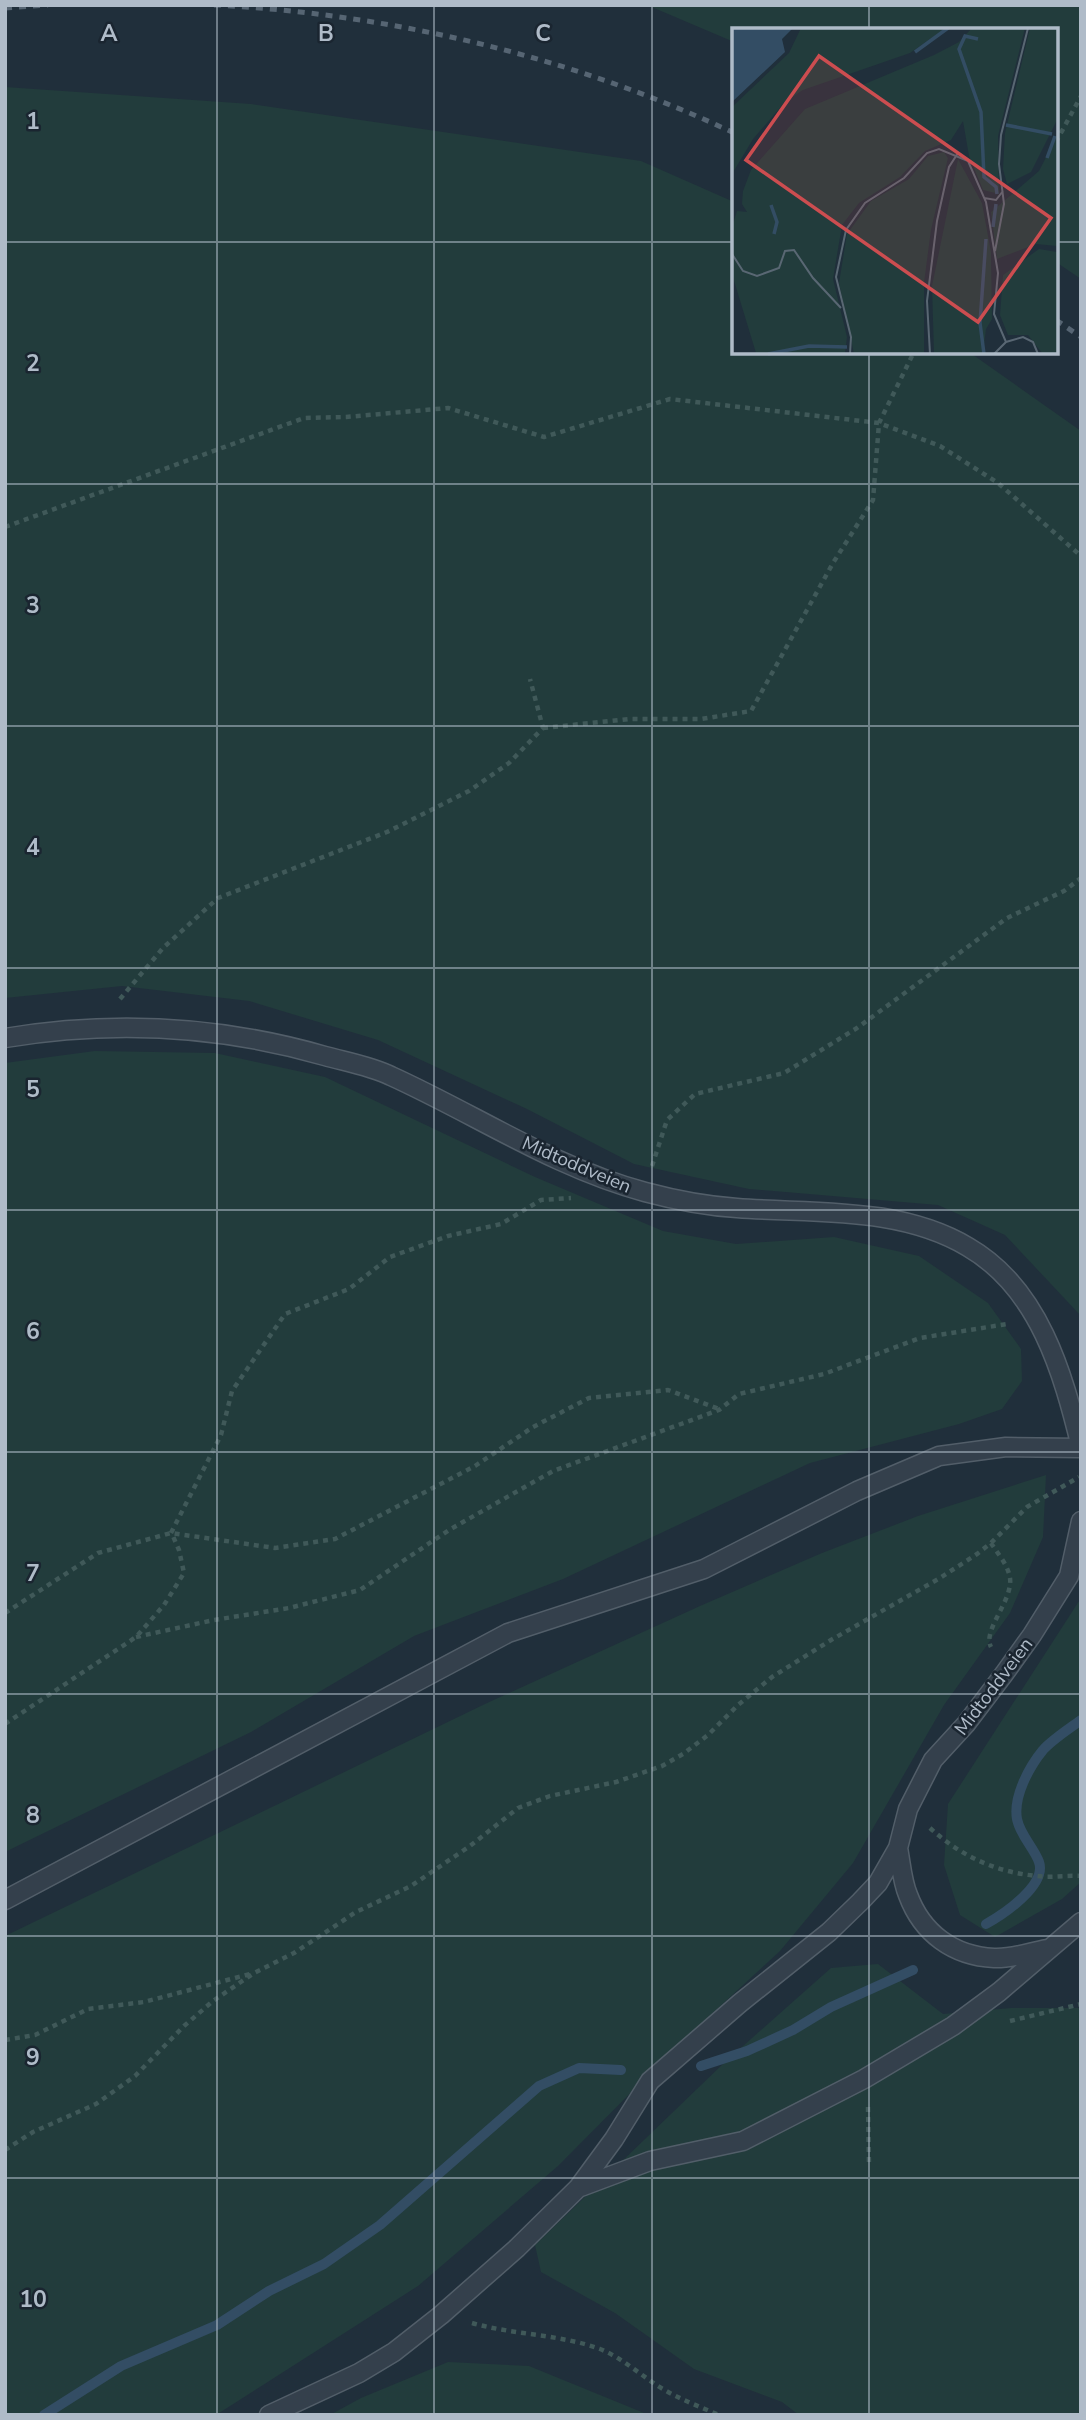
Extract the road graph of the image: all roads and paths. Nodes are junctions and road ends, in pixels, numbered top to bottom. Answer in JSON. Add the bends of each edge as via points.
{"nodes":[{"id":1,"x":1081,"y":96,"type":"edge"},
{"id":2,"x":1058,"y":138,"type":"edge"},
{"id":3,"x":913,"y":354,"type":"edge"},
{"id":4,"x":879,"y":423,"type":"junction"},
{"id":5,"x":5,"y":527,"type":"edge"},
{"id":6,"x":1081,"y":556,"type":"edge"},
{"id":7,"x":530,"y":679,"type":"dead end"},
{"id":8,"x":543,"y":728,"type":"junction"},
{"id":9,"x":1081,"y":878,"type":"edge"},
{"id":10,"x":97,"y":1027,"type":"junction"},
{"id":11,"x":5,"y":1038,"type":"edge"},
{"id":12,"x":643,"y":1192,"type":"junction"},
{"id":13,"x":579,"y":1197,"type":"dead end"},
{"id":14,"x":1035,"y":1320,"type":"junction"},
{"id":15,"x":719,"y":1409,"type":"junction"},
{"id":16,"x":1081,"y":1448,"type":"edge"},
{"id":17,"x":1081,"y":1476,"type":"edge"},
{"id":18,"x":1081,"y":1521,"type":"edge"},
{"id":19,"x":171,"y":1533,"type":"junction"},
{"id":20,"x":991,"y":1543,"type":"junction"},
{"id":21,"x":5,"y":1613,"type":"edge"},
{"id":22,"x":136,"y":1637,"type":"junction"},
{"id":23,"x":1004,"y":1674,"type":"junction"},
{"id":24,"x":5,"y":1724,"type":"edge"},
{"id":25,"x":908,"y":1809,"type":"junction"},
{"id":26,"x":898,"y":1848,"type":"junction"},
{"id":27,"x":1081,"y":1876,"type":"edge"},
{"id":28,"x":5,"y":1900,"type":"edge"},
{"id":29,"x":1081,"y":1922,"type":"edge"},
{"id":30,"x":1049,"y":1948,"type":"junction"},
{"id":31,"x":254,"y":1973,"type":"junction"},
{"id":32,"x":5,"y":2040,"type":"edge"},
{"id":33,"x":863,"y":2079,"type":"junction"},
{"id":34,"x":5,"y":2150,"type":"edge"},
{"id":35,"x":869,"y":2165,"type":"dead end"},
{"id":36,"x":578,"y":2189,"type":"junction"},
{"id":37,"x":441,"y":2315,"type":"junction"},
{"id":38,"x":269,"y":2415,"type":"edge"},
{"id":39,"x":719,"y":2415,"type":"edge"}],
"edges":[{"from":1,"to":2,"type":"path"},
{"from":3,"to":4,"type":"path"},
{"from":4,"to":5,"type":"path","via":[[670,399],[544,438],[448,408],[304,418]]},
{"from":4,"to":6,"type":"path","via":[[940,446],[998,483]]},
{"from":4,"to":8,"type":"path","via":[[873,500],[751,710],[701,719],[629,719]]},
{"from":7,"to":8,"type":"path"},
{"from":8,"to":10,"type":"path","via":[[509,763],[469,791],[387,832],[218,898],[163,948]]},
{"from":9,"to":12,"type":"path","via":[[1007,918],[857,1028],[784,1073],[695,1094],[667,1120]]},
{"from":10,"to":11,"type":"lane","name":"Midtoddveien"},
{"from":10,"to":12,"type":"lane","name":"Midtoddveien","via":[[229,1035],[282,1044],[388,1074],[561,1160]]},
{"from":12,"to":14,"type":"lane","name":"Midtoddveien","via":[[734,1208],[900,1220],[932,1230],[985,1259],[1021,1296]]},
{"from":13,"to":19,"type":"path","via":[[541,1200],[501,1224],[448,1236],[390,1257],[349,1289],[285,1314],[232,1391],[221,1435]]},
{"from":14,"to":15,"type":"path","via":[[920,1338],[824,1374],[739,1394]]},
{"from":14,"to":16,"type":"lane","name":"Midtoddveien","via":[[1066,1387]]},
{"from":15,"to":19,"type":"path","via":[[668,1390],[589,1398],[533,1427],[475,1466],[335,1539],[275,1548]]},
{"from":15,"to":22,"type":"path","via":[[553,1471],[449,1530],[360,1590]]},
{"from":16,"to":28,"type":"lane","via":[[1006,1447],[939,1456],[857,1490],[704,1569],[508,1633]]},
{"from":17,"to":20,"type":"path","via":[[1027,1507]]},
{"from":18,"to":23,"type":"lane","name":"Midtoddveien","via":[[1069,1576]]},
{"from":19,"to":21,"type":"path","via":[[98,1553]]},
{"from":19,"to":22,"type":"path","via":[[184,1573]]},
{"from":20,"to":23,"type":"path","via":[[1011,1580],[988,1640]]},
{"from":20,"to":31,"type":"path","via":[[772,1677],[683,1754],[616,1782],[550,1796],[519,1808],[411,1886],[356,1912]]},
{"from":22,"to":24,"type":"path"},
{"from":23,"to":25,"type":"lane","name":"Midtoddveien","via":[[933,1759]]},
{"from":25,"to":26,"type":"lane","name":"Midtoddveien"},
{"from":25,"to":27,"type":"path","via":[[951,1848],[975,1860],[1039,1877]]},
{"from":26,"to":30,"type":"lane","via":[[907,1894],[917,1915],[944,1944],[995,1958]]},
{"from":26,"to":36,"type":"lane","via":[[878,1883],[829,1932],[650,2081]]},
{"from":29,"to":30,"type":"lane"},
{"from":30,"to":33,"type":"lane","via":[[953,2026]]},
{"from":31,"to":32,"type":"path","via":[[144,2002],[88,2009],[35,2035]]},
{"from":31,"to":34,"type":"path","via":[[213,2001],[135,2076],[96,2104]]},
{"from":33,"to":35,"type":"path","via":[[869,2113]]},
{"from":33,"to":36,"type":"lane","via":[[743,2141],[650,2161]]},
{"from":36,"to":37,"type":"lane"},
{"from":37,"to":38,"type":"lane","via":[[359,2373]]},
{"from":37,"to":39,"type":"path","via":[[601,2350],[657,2386]]}]}
